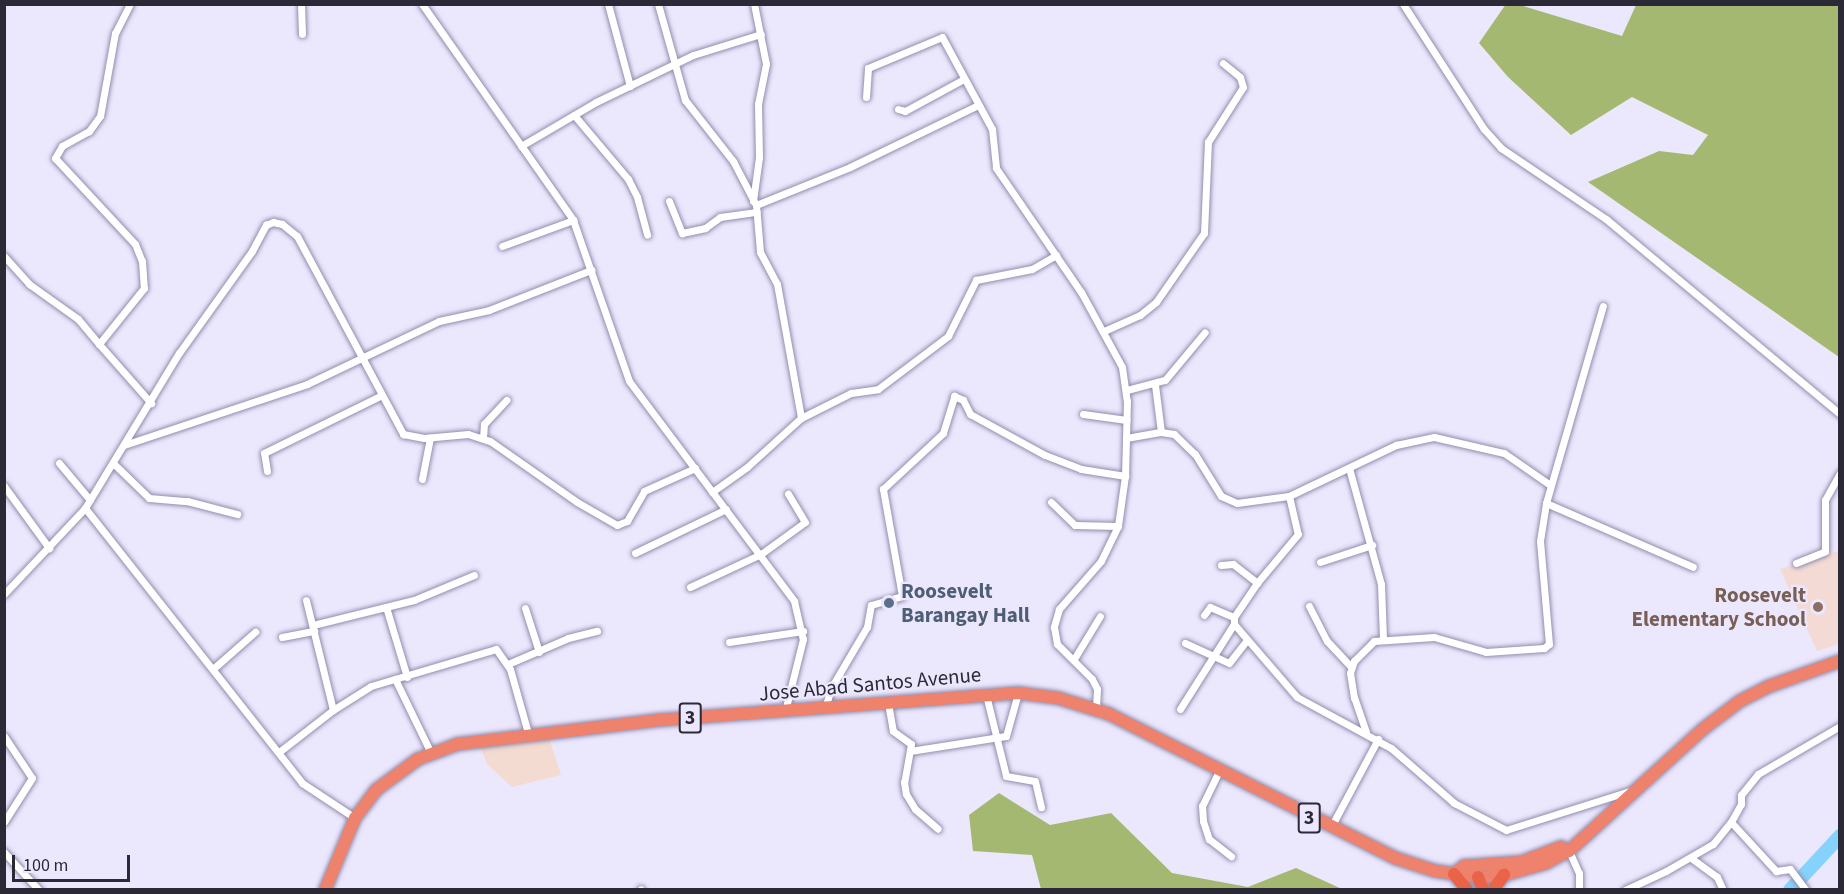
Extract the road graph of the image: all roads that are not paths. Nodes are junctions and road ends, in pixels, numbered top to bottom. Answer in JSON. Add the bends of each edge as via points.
{"nodes":[{"id":1,"x":130,"y":4,"type":"edge"},
{"id":2,"x":300,"y":4,"type":"edge"},
{"id":3,"x":422,"y":4,"type":"edge"},
{"id":4,"x":608,"y":4,"type":"edge"},
{"id":5,"x":658,"y":4,"type":"edge"},
{"id":6,"x":754,"y":4,"type":"edge"},
{"id":7,"x":1403,"y":4,"type":"edge"},
{"id":8,"x":302,"y":33,"type":"dead end"},
{"id":9,"x":761,"y":34,"type":"junction"},
{"id":10,"x":1223,"y":63,"type":"dead end"},
{"id":11,"x":674,"y":64,"type":"junction"},
{"id":12,"x":964,"y":80,"type":"junction"},
{"id":13,"x":630,"y":86,"type":"junction"},
{"id":14,"x":866,"y":97,"type":"dead end"},
{"id":15,"x":978,"y":105,"type":"junction"},
{"id":16,"x":898,"y":109,"type":"dead end"},
{"id":17,"x":574,"y":116,"type":"junction"},
{"id":18,"x":521,"y":146,"type":"junction"},
{"id":19,"x":669,"y":201,"type":"dead end"},
{"id":20,"x":755,"y":206,"type":"junction"},
{"id":21,"x":573,"y":220,"type":"junction"},
{"id":22,"x":647,"y":235,"type":"dead end"},
{"id":23,"x":502,"y":246,"type":"dead end"},
{"id":24,"x":1056,"y":255,"type":"junction"},
{"id":25,"x":4,"y":256,"type":"edge"},
{"id":26,"x":591,"y":270,"type":"junction"},
{"id":27,"x":1603,"y":306,"type":"dead end"},
{"id":28,"x":1104,"y":331,"type":"junction"},
{"id":29,"x":1205,"y":332,"type":"dead end"},
{"id":30,"x":99,"y":344,"type":"junction"},
{"id":31,"x":363,"y":357,"type":"junction"},
{"id":32,"x":1155,"y":385,"type":"junction"},
{"id":33,"x":1127,"y":390,"type":"junction"},
{"id":34,"x":380,"y":396,"type":"junction"},
{"id":35,"x":506,"y":400,"type":"dead end"},
{"id":36,"x":151,"y":403,"type":"junction"},
{"id":37,"x":1083,"y":414,"type":"dead end"},
{"id":38,"x":1839,"y":414,"type":"edge"},
{"id":39,"x":801,"y":418,"type":"junction"},
{"id":40,"x":1127,"y":420,"type":"junction"},
{"id":41,"x":1161,"y":432,"type":"junction"},
{"id":42,"x":430,"y":438,"type":"junction"},
{"id":43,"x":483,"y":438,"type":"junction"},
{"id":44,"x":1126,"y":438,"type":"junction"},
{"id":45,"x":124,"y":445,"type":"junction"},
{"id":46,"x":59,"y":463,"type":"dead end"},
{"id":47,"x":113,"y":463,"type":"junction"},
{"id":48,"x":695,"y":468,"type":"junction"},
{"id":49,"x":1349,"y":468,"type":"junction"},
{"id":50,"x":267,"y":471,"type":"dead end"},
{"id":51,"x":1839,"y":472,"type":"edge"},
{"id":52,"x":1125,"y":476,"type":"junction"},
{"id":53,"x":422,"y":479,"type":"dead end"},
{"id":54,"x":1550,"y":485,"type":"junction"},
{"id":55,"x":4,"y":486,"type":"edge"},
{"id":56,"x":712,"y":492,"type":"junction"},
{"id":57,"x":788,"y":494,"type":"dead end"},
{"id":58,"x":1289,"y":496,"type":"junction"},
{"id":59,"x":90,"y":500,"type":"junction"},
{"id":60,"x":1051,"y":502,"type":"dead end"},
{"id":61,"x":1546,"y":504,"type":"junction"},
{"id":62,"x":85,"y":508,"type":"junction"},
{"id":63,"x":726,"y":509,"type":"junction"},
{"id":64,"x":237,"y":514,"type":"dead end"},
{"id":65,"x":1118,"y":526,"type":"junction"},
{"id":66,"x":1372,"y":545,"type":"junction"},
{"id":67,"x":49,"y":548,"type":"junction"},
{"id":68,"x":634,"y":553,"type":"dead end"},
{"id":69,"x":761,"y":554,"type":"junction"},
{"id":70,"x":1320,"y":562,"type":"dead end"},
{"id":71,"x":1796,"y":563,"type":"dead end"},
{"id":72,"x":1221,"y":564,"type":"dead end"},
{"id":73,"x":1693,"y":567,"type":"dead end"},
{"id":74,"x":474,"y":575,"type":"dead end"},
{"id":75,"x":1257,"y":583,"type":"junction"},
{"id":76,"x":690,"y":587,"type":"dead end"},
{"id":77,"x":4,"y":594,"type":"edge"},
{"id":78,"x":306,"y":600,"type":"dead end"},
{"id":79,"x":1309,"y":606,"type":"dead end"},
{"id":80,"x":386,"y":607,"type":"junction"},
{"id":81,"x":525,"y":608,"type":"dead end"},
{"id":82,"x":1204,"y":615,"type":"dead end"},
{"id":83,"x":1100,"y":616,"type":"dead end"},
{"id":84,"x":1234,"y":620,"type":"junction"},
{"id":85,"x":313,"y":628,"type":"junction"},
{"id":86,"x":802,"y":630,"type":"junction"},
{"id":87,"x":597,"y":631,"type":"dead end"},
{"id":88,"x":255,"y":632,"type":"dead end"},
{"id":89,"x":282,"y":637,"type":"dead end"},
{"id":90,"x":1383,"y":639,"type":"junction"},
{"id":91,"x":1247,"y":640,"type":"junction"},
{"id":92,"x":729,"y":642,"type":"dead end"},
{"id":93,"x":1185,"y":644,"type":"dead end"},
{"id":94,"x":539,"y":652,"type":"junction"},
{"id":95,"x":1211,"y":655,"type":"junction"},
{"id":96,"x":1074,"y":659,"type":"junction"},
{"id":97,"x":1839,"y":661,"type":"edge"},
{"id":98,"x":508,"y":663,"type":"junction"},
{"id":99,"x":1351,"y":667,"type":"junction"},
{"id":100,"x":214,"y":668,"type":"junction"},
{"id":101,"x":407,"y":677,"type":"junction"},
{"id":102,"x":395,"y":679,"type":"junction"},
{"id":103,"x":1018,"y":693,"type":"junction"},
{"id":104,"x":986,"y":695,"type":"junction"},
{"id":105,"x":888,"y":703,"type":"junction"},
{"id":106,"x":825,"y":708,"type":"junction"},
{"id":107,"x":1096,"y":709,"type":"junction"},
{"id":108,"x":1180,"y":709,"type":"dead end"},
{"id":109,"x":333,"y":710,"type":"junction"},
{"id":110,"x":785,"y":711,"type":"junction"},
{"id":111,"x":1839,"y":726,"type":"edge"},
{"id":112,"x":1366,"y":732,"type":"junction"},
{"id":113,"x":528,"y":733,"type":"junction"},
{"id":114,"x":4,"y":736,"type":"edge"},
{"id":115,"x":996,"y":738,"type":"junction"},
{"id":116,"x":1378,"y":739,"type":"junction"},
{"id":117,"x":910,"y":751,"type":"junction"},
{"id":118,"x":279,"y":752,"type":"junction"},
{"id":119,"x":431,"y":753,"type":"junction"},
{"id":120,"x":1220,"y":769,"type":"junction"},
{"id":121,"x":1641,"y":788,"type":"junction"},
{"id":122,"x":1041,"y":807,"type":"dead end"},
{"id":123,"x":355,"y":818,"type":"junction"},
{"id":124,"x":4,"y":822,"type":"edge"},
{"id":125,"x":1731,"y":822,"type":"junction"},
{"id":126,"x":1330,"y":828,"type":"junction"},
{"id":127,"x":938,"y":829,"type":"dead end"},
{"id":128,"x":1593,"y":830,"type":"junction"},
{"id":129,"x":1569,"y":851,"type":"junction"},
{"id":130,"x":4,"y":852,"type":"edge"},
{"id":131,"x":1231,"y":856,"type":"dead end"},
{"id":132,"x":1691,"y":858,"type":"junction"},
{"id":133,"x":1506,"y":870,"type":"junction"},
{"id":134,"x":1454,"y":874,"type":"junction"},
{"id":135,"x":1478,"y":877,"type":"junction"},
{"id":136,"x":1806,"y":889,"type":"edge"},
{"id":137,"x":39,"y":890,"type":"edge"},
{"id":138,"x":325,"y":890,"type":"edge"},
{"id":139,"x":1467,"y":890,"type":"edge"},
{"id":140,"x":1474,"y":890,"type":"edge"},
{"id":141,"x":1483,"y":890,"type":"edge"},
{"id":142,"x":1493,"y":890,"type":"edge"},
{"id":143,"x":1579,"y":890,"type":"edge"},
{"id":144,"x":1625,"y":890,"type":"edge"},
{"id":145,"x":1723,"y":890,"type":"edge"}],
"edges":[{"from":1,"to":30,"type":"street","via":[[115,33],[100,116],[90,131],[63,146],[55,158],[116,220],[135,244],[142,261],[145,279],[140,296]]},
{"from":2,"to":8,"type":"street"},
{"from":3,"to":18,"type":"street"},
{"from":4,"to":13,"type":"street"},
{"from":5,"to":11,"type":"street"},
{"from":6,"to":9,"type":"street"},
{"from":7,"to":38,"type":"street","via":[[1484,129],[1501,148],[1606,219]]},
{"from":9,"to":11,"type":"street"},
{"from":9,"to":20,"type":"street","via":[[766,64],[758,104]]},
{"from":10,"to":28,"type":"street","via":[[1240,77],[1243,87],[1208,142],[1204,233],[1156,302],[1140,315]]},
{"from":11,"to":13,"type":"street"},
{"from":11,"to":20,"type":"street","via":[[685,100],[733,161]]},
{"from":12,"to":14,"type":"street","via":[[939,36],[868,68]]},
{"from":12,"to":15,"type":"street"},
{"from":12,"to":16,"type":"street","via":[[905,111]]},
{"from":13,"to":17,"type":"street"},
{"from":15,"to":20,"type":"street"},
{"from":15,"to":24,"type":"street","via":[[994,135],[996,168]]},
{"from":17,"to":18,"type":"street"},
{"from":17,"to":22,"type":"street","via":[[628,179]]},
{"from":18,"to":21,"type":"street"},
{"from":19,"to":20,"type":"street","via":[[682,233],[705,228],[720,217]]},
{"from":20,"to":39,"type":"street","via":[[760,252],[777,284]]},
{"from":21,"to":23,"type":"street"},
{"from":21,"to":26,"type":"street"},
{"from":24,"to":28,"type":"street"},
{"from":24,"to":39,"type":"street","via":[[1032,269],[976,280],[948,336],[878,389],[851,393]]},
{"from":25,"to":30,"type":"street","via":[[29,284],[78,319]]},
{"from":26,"to":31,"type":"street","via":[[489,310],[439,321]]},
{"from":26,"to":48,"type":"street","via":[[624,372]]},
{"from":27,"to":54,"type":"street"},
{"from":28,"to":33,"type":"street","via":[[1122,367]]},
{"from":29,"to":32,"type":"street","via":[[1165,380]]},
{"from":30,"to":36,"type":"street"},
{"from":31,"to":34,"type":"street"},
{"from":31,"to":36,"type":"street","via":[[297,236],[273,222],[266,225],[252,251],[179,353]]},
{"from":31,"to":45,"type":"street","via":[[307,384]]},
{"from":32,"to":33,"type":"street"},
{"from":32,"to":41,"type":"street"},
{"from":33,"to":40,"type":"street"},
{"from":34,"to":42,"type":"street","via":[[403,434]]},
{"from":34,"to":50,"type":"street","via":[[264,453]]},
{"from":35,"to":43,"type":"street","via":[[484,424]]},
{"from":36,"to":45,"type":"street"},
{"from":37,"to":40,"type":"street"},
{"from":39,"to":56,"type":"street","via":[[747,467]]},
{"from":40,"to":44,"type":"street"},
{"from":41,"to":44,"type":"street"},
{"from":41,"to":58,"type":"street","via":[[1174,434],[1188,445],[1227,500],[1245,503]]},
{"from":42,"to":43,"type":"street","via":[[459,434]]},
{"from":42,"to":53,"type":"street"},
{"from":43,"to":48,"type":"street","via":[[617,525],[627,521],[644,491]]},
{"from":44,"to":52,"type":"street"},
{"from":45,"to":47,"type":"street"},
{"from":46,"to":59,"type":"street"},
{"from":47,"to":59,"type":"street"},
{"from":47,"to":64,"type":"street","via":[[149,498],[192,502]]},
{"from":48,"to":56,"type":"street"},
{"from":49,"to":54,"type":"street","via":[[1396,445],[1434,437],[1504,453]]},
{"from":49,"to":58,"type":"street"},
{"from":49,"to":66,"type":"street"},
{"from":51,"to":71,"type":"street","via":[[1825,500],[1825,551]]},
{"from":52,"to":65,"type":"street"},
{"from":52,"to":106,"type":"street","via":[[1081,469],[1045,455],[970,414],[963,400],[954,396],[943,433],[883,489],[902,596],[871,605],[862,638],[831,688]]},
{"from":54,"to":61,"type":"street"},
{"from":55,"to":67,"type":"street"},
{"from":56,"to":63,"type":"street"},
{"from":57,"to":69,"type":"street","via":[[805,522]]},
{"from":58,"to":75,"type":"street","via":[[1298,534]]},
{"from":59,"to":62,"type":"street"},
{"from":60,"to":65,"type":"street","via":[[1075,525]]},
{"from":61,"to":73,"type":"street"},
{"from":61,"to":90,"type":"street","via":[[1540,541],[1549,644],[1544,648],[1486,652],[1434,637]]},
{"from":62,"to":67,"type":"street"},
{"from":62,"to":100,"type":"street"},
{"from":63,"to":68,"type":"street"},
{"from":63,"to":69,"type":"street"},
{"from":65,"to":96,"type":"street","via":[[1101,561],[1055,617],[1057,644]]},
{"from":66,"to":70,"type":"street"},
{"from":66,"to":90,"type":"street","via":[[1383,594]]},
{"from":67,"to":77,"type":"street"},
{"from":69,"to":76,"type":"street"},
{"from":69,"to":86,"type":"street","via":[[794,601]]},
{"from":72,"to":75,"type":"street","via":[[1233,564]]},
{"from":74,"to":80,"type":"street"},
{"from":75,"to":84,"type":"street"},
{"from":78,"to":85,"type":"street"},
{"from":79,"to":99,"type":"street","via":[[1327,641]]},
{"from":80,"to":85,"type":"street"},
{"from":80,"to":101,"type":"street"},
{"from":81,"to":94,"type":"street"},
{"from":82,"to":84,"type":"street","via":[[1210,607]]},
{"from":83,"to":96,"type":"street"},
{"from":84,"to":91,"type":"street"},
{"from":84,"to":95,"type":"street"},
{"from":85,"to":89,"type":"street"},
{"from":85,"to":109,"type":"street"},
{"from":86,"to":92,"type":"street"},
{"from":86,"to":110,"type":"street","via":[[801,656]]},
{"from":87,"to":94,"type":"street","via":[[568,638]]},
{"from":88,"to":100,"type":"street"},
{"from":90,"to":99,"type":"street","via":[[1365,649]]},
{"from":91,"to":95,"type":"street","via":[[1229,663]]},
{"from":91,"to":112,"type":"street","via":[[1297,697]]},
{"from":93,"to":95,"type":"street"},
{"from":94,"to":98,"type":"street"},
{"from":95,"to":108,"type":"street"},
{"from":96,"to":107,"type":"street","via":[[1096,689]]},
{"from":97,"to":121,"type":"highway","via":[[1740,701],[1703,729]]},
{"from":98,"to":101,"type":"street","via":[[496,649]]},
{"from":98,"to":113,"type":"street"},
{"from":99,"to":112,"type":"street","via":[[1354,698]]},
{"from":100,"to":118,"type":"street"},
{"from":101,"to":102,"type":"street"},
{"from":102,"to":109,"type":"street","via":[[371,686]]},
{"from":102,"to":119,"type":"street"},
{"from":103,"to":104,"type":"highway","name":"Jose Abad Santos Avenue","number":"3"},
{"from":103,"to":107,"type":"highway","name":"Jose Abad Santos Avenue","number":"3","via":[[1058,698]]},
{"from":103,"to":115,"type":"street","via":[[1009,731]]},
{"from":104,"to":105,"type":"highway","name":"Jose Abad Santos Avenue","number":"3"},
{"from":104,"to":115,"type":"street"},
{"from":105,"to":106,"type":"highway","name":"Jose Abad Santos Avenue","number":"3"},
{"from":105,"to":117,"type":"street","via":[[891,727],[909,741]]},
{"from":106,"to":110,"type":"highway","name":"Jose Abad Santos Avenue","number":"3"},
{"from":107,"to":120,"type":"highway","name":"Jose Abad Santos Avenue","number":"3"},
{"from":109,"to":118,"type":"street"},
{"from":110,"to":113,"type":"highway","name":"Jose Abad Santos Avenue","number":"3"},
{"from":111,"to":125,"type":"street","via":[[1758,774],[1741,795],[1741,804]]},
{"from":112,"to":116,"type":"street"},
{"from":113,"to":119,"type":"highway","name":"Jose Abad Santos Avenue","number":"3","via":[[471,741]]},
{"from":114,"to":124,"type":"street","via":[[32,778]]},
{"from":115,"to":117,"type":"street"},
{"from":115,"to":122,"type":"street","via":[[1008,778],[1035,781]]},
{"from":116,"to":121,"type":"street","via":[[1454,803],[1506,830]]},
{"from":116,"to":126,"type":"street"},
{"from":117,"to":127,"type":"street","via":[[904,782],[906,794],[915,809]]},
{"from":118,"to":123,"type":"street","via":[[303,783]]},
{"from":119,"to":123,"type":"highway","name":"Jose Abad Santos Avenue","number":"3","via":[[390,777]]},
{"from":120,"to":126,"type":"highway","name":"Jose Abad Santos Avenue","number":"3"},
{"from":120,"to":131,"type":"street","via":[[1202,806],[1203,821],[1209,839]]},
{"from":121,"to":128,"type":"highway"},
{"from":123,"to":138,"type":"highway","name":"Jose Abad Santos Avenue","number":"3"},
{"from":125,"to":132,"type":"street","via":[[1713,844]]},
{"from":125,"to":136,"type":"street","via":[[1776,872],[1790,869]]},
{"from":126,"to":134,"type":"highway","name":"Jose Abad Santos Avenue","number":"3","via":[[1395,858]]},
{"from":128,"to":129,"type":"highway"},
{"from":128,"to":133,"type":"highway"},
{"from":129,"to":133,"type":"highway","via":[[1546,863]]},
{"from":129,"to":143,"type":"street","via":[[1580,873]]},
{"from":130,"to":137,"type":"street"},
{"from":132,"to":144,"type":"street"},
{"from":132,"to":145,"type":"street","via":[[1717,877]]},
{"from":133,"to":134,"type":"highway","via":[[1464,866]]},
{"from":133,"to":135,"type":"highway"},
{"from":133,"to":142,"type":"highway"},
{"from":134,"to":135,"type":"highway","name":"Jose Abad Santos Avenue","number":"3"},
{"from":134,"to":139,"type":"highway"},
{"from":135,"to":140,"type":"highway"},
{"from":135,"to":141,"type":"highway"}]}
